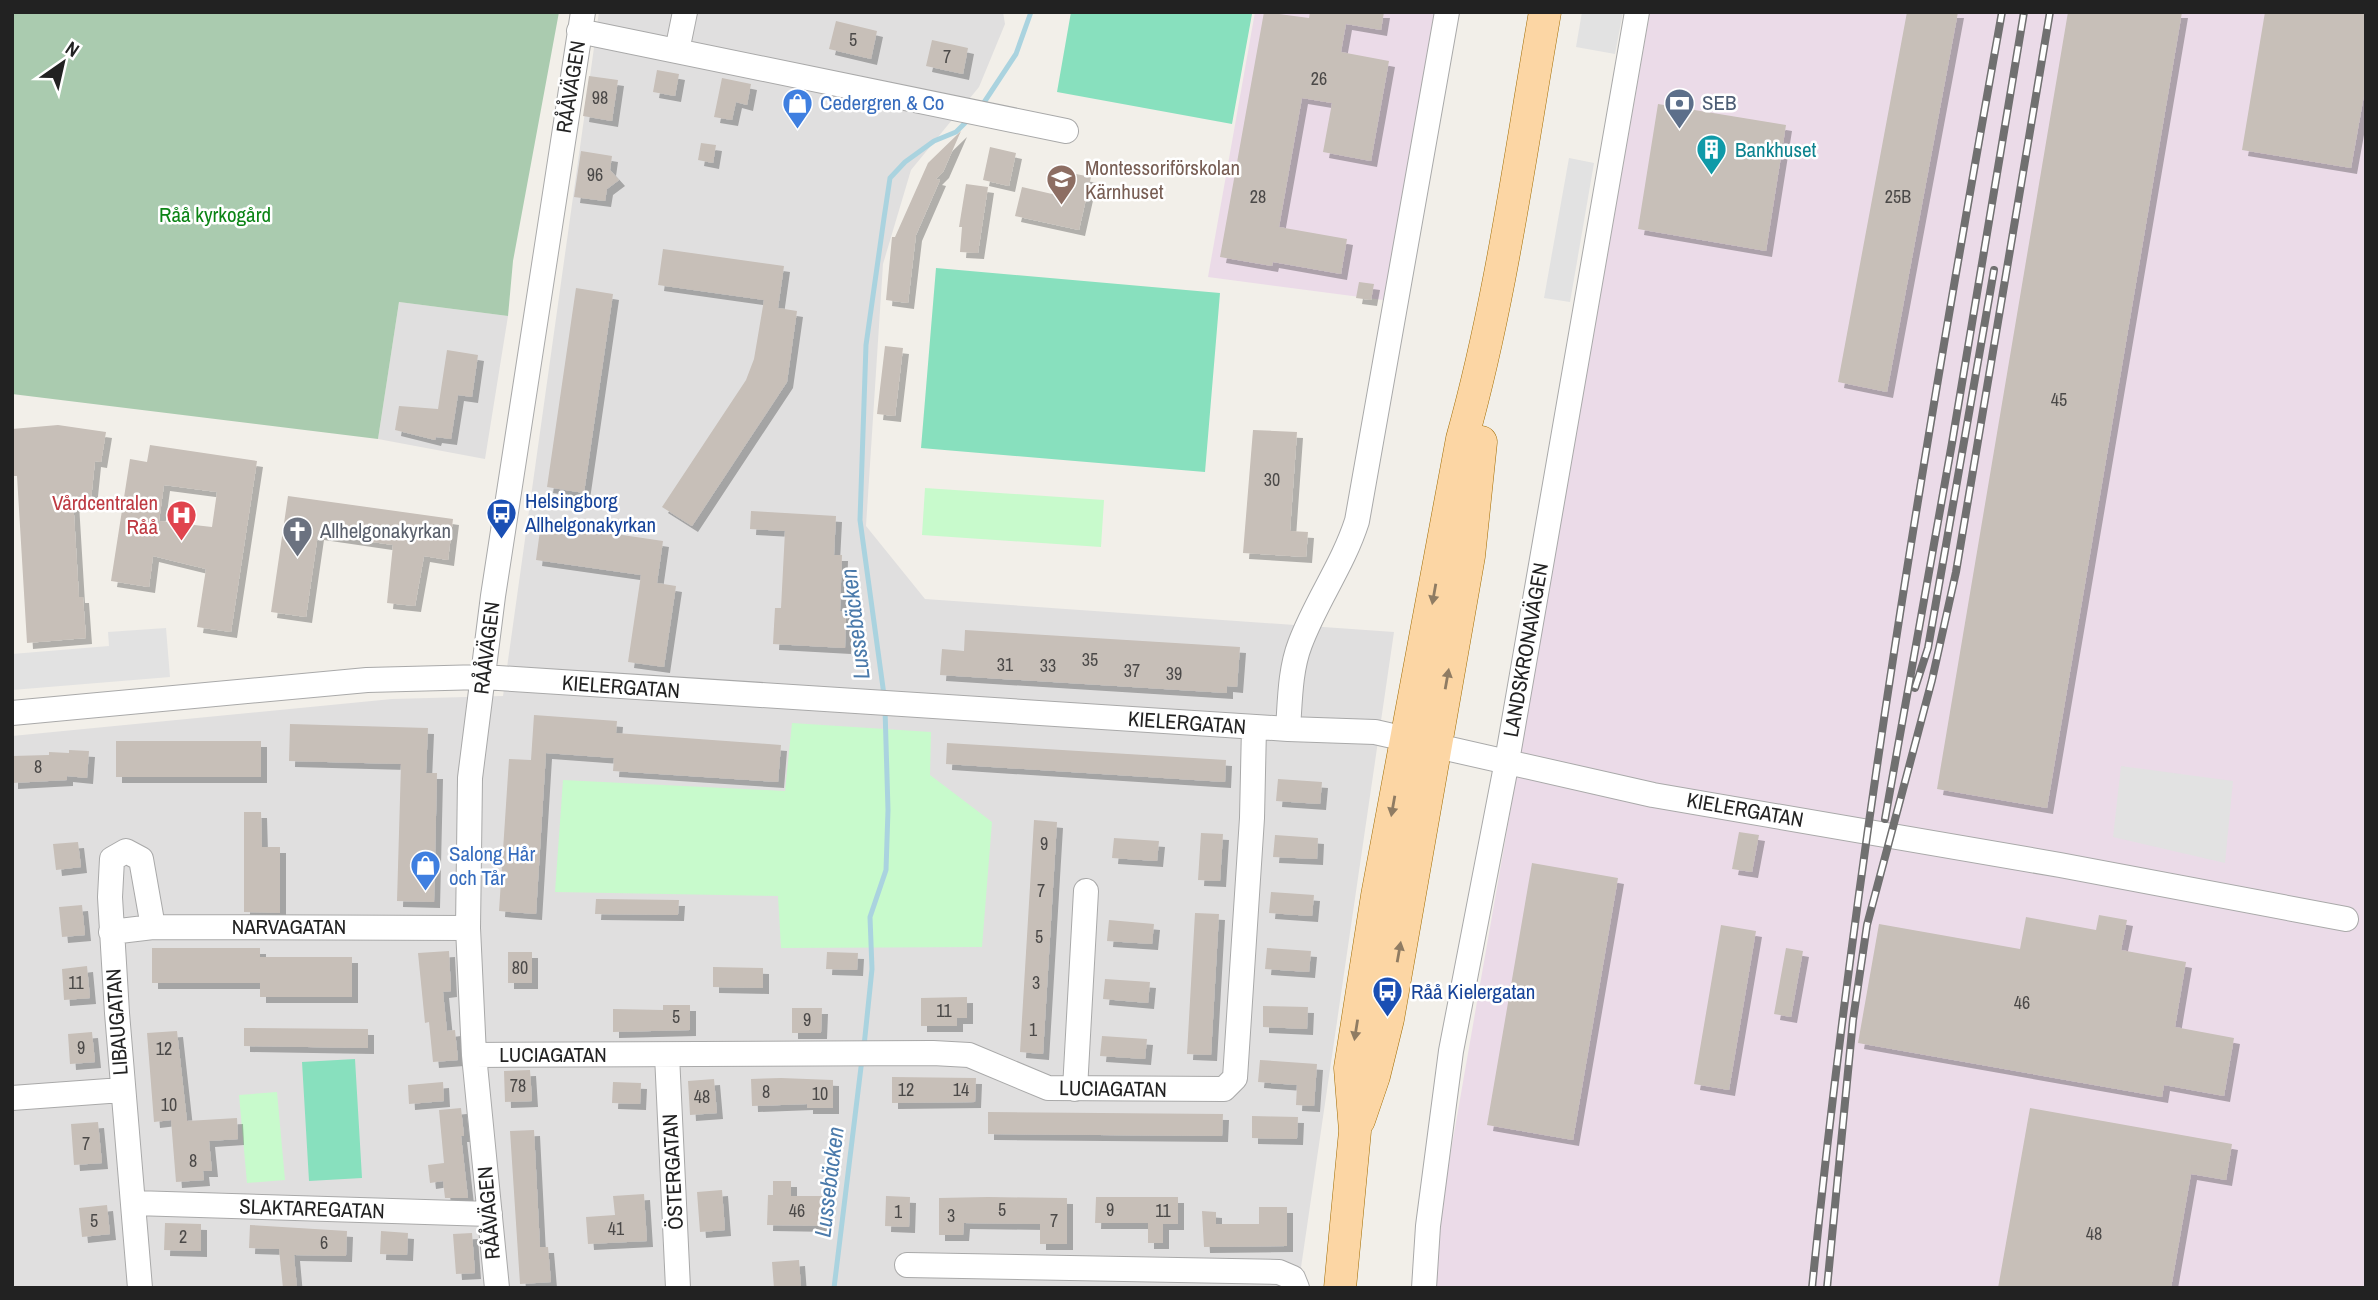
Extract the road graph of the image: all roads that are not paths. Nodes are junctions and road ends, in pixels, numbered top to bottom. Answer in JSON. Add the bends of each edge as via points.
{"nodes":[{"id":1,"x":685,"y":12,"type":"edge"},
{"id":2,"x":1447,"y":12,"type":"edge"},
{"id":3,"x":1545,"y":12,"type":"edge"},
{"id":4,"x":1637,"y":12,"type":"edge"},
{"id":5,"x":581,"y":21,"type":"edge"},
{"id":6,"x":677,"y":51,"type":"junction"},
{"id":7,"x":1066,"y":131,"type":"dead end"},
{"id":8,"x":482,"y":677,"type":"junction"},
{"id":9,"x":12,"y":713,"type":"edge"},
{"id":10,"x":1254,"y":727,"type":"junction"},
{"id":11,"x":1288,"y":729,"type":"junction"},
{"id":12,"x":1420,"y":742,"type":"junction"},
{"id":13,"x":1507,"y":761,"type":"junction"},
{"id":14,"x":1086,"y":891,"type":"dead end"},
{"id":15,"x":2346,"y":919,"type":"dead end"},
{"id":16,"x":153,"y":927,"type":"junction"},
{"id":17,"x":468,"y":928,"type":"junction"},
{"id":18,"x":111,"y":932,"type":"junction"},
{"id":19,"x":474,"y":1055,"type":"junction"},
{"id":20,"x":667,"y":1055,"type":"junction"},
{"id":21,"x":1075,"y":1089,"type":"junction"},
{"id":22,"x":122,"y":1090,"type":"junction"},
{"id":23,"x":12,"y":1098,"type":"edge"},
{"id":24,"x":134,"y":1203,"type":"junction"},
{"id":25,"x":490,"y":1214,"type":"junction"},
{"id":26,"x":907,"y":1265,"type":"dead end"},
{"id":27,"x":967,"y":1278,"type":"edge"},
{"id":28,"x":1139,"y":1280,"type":"edge"},
{"id":29,"x":1293,"y":1281,"type":"edge"},
{"id":30,"x":139,"y":1288,"type":"edge"},
{"id":31,"x":497,"y":1288,"type":"edge"},
{"id":32,"x":678,"y":1288,"type":"edge"},
{"id":33,"x":1340,"y":1288,"type":"edge"},
{"id":34,"x":1424,"y":1288,"type":"edge"}],
"edges":[{"from":1,"to":6,"type":"street"},
{"from":2,"to":11,"type":"street","via":[[1357,521],[1337,573],[1300,644]]},
{"from":3,"to":12,"type":"main road","via":[[1477,388],[1481,442],[1469,556]]},
{"from":4,"to":13,"type":"street","name":"LANDSKRONAVÄGEN"},
{"from":5,"to":6,"type":"street"},
{"from":5,"to":8,"type":"street","name":"RÅÅVÄGEN"},
{"from":6,"to":7,"type":"street"},
{"from":8,"to":9,"type":"street","name":"KIELERGATAN","via":[[367,680]]},
{"from":8,"to":10,"type":"street","name":"KIELERGATAN"},
{"from":8,"to":17,"type":"street","name":"RÅÅVÄGEN","via":[[470,778]]},
{"from":10,"to":11,"type":"street","name":"KIELERGATAN"},
{"from":10,"to":21,"type":"street","name":"LUCIAGATAN","via":[[1236,1078],[1224,1089]]},
{"from":11,"to":12,"type":"street","name":"KIELERGATAN","via":[[1374,732]]},
{"from":12,"to":13,"type":"street","name":"KIELERGATAN"},
{"from":12,"to":33,"type":"main road","via":[[1377,896],[1350,1068],[1355,1131]]},
{"from":13,"to":15,"type":"street","name":"KIELERGATAN","via":[[1653,795]]},
{"from":13,"to":34,"type":"street","name":"LANDSKRONAVÄGEN","via":[[1451,1051]]},
{"from":14,"to":21,"type":"street"},
{"from":16,"to":17,"type":"street","name":"NARVAGATAN"},
{"from":16,"to":18,"type":"street","name":"NARVAGATAN"},
{"from":16,"to":18,"type":"street","name":"LIBAUGATAN","via":[[141,859],[126,851],[111,859]]},
{"from":17,"to":19,"type":"street","name":"RÅÅVÄGEN"},
{"from":18,"to":22,"type":"street","name":"LIBAUGATAN"},
{"from":19,"to":20,"type":"street","name":"LUCIAGATAN"},
{"from":19,"to":25,"type":"street","name":"RÅÅVÄGEN"},
{"from":20,"to":21,"type":"street","name":"LUCIAGATAN","via":[[969,1055],[1048,1088]]},
{"from":20,"to":32,"type":"street","name":"ÖSTERGATAN"},
{"from":22,"to":23,"type":"street"},
{"from":22,"to":24,"type":"street","name":"LIBAUGATAN"},
{"from":24,"to":25,"type":"street","name":"SLAKTAREGATAN"},
{"from":24,"to":30,"type":"street","name":"LIBAUGATAN"},
{"from":25,"to":31,"type":"street","name":"RÅÅVÄGEN"},
{"from":26,"to":27,"type":"street"},
{"from":27,"to":28,"type":"street"},
{"from":28,"to":29,"type":"street","via":[[1279,1272]]}]}
